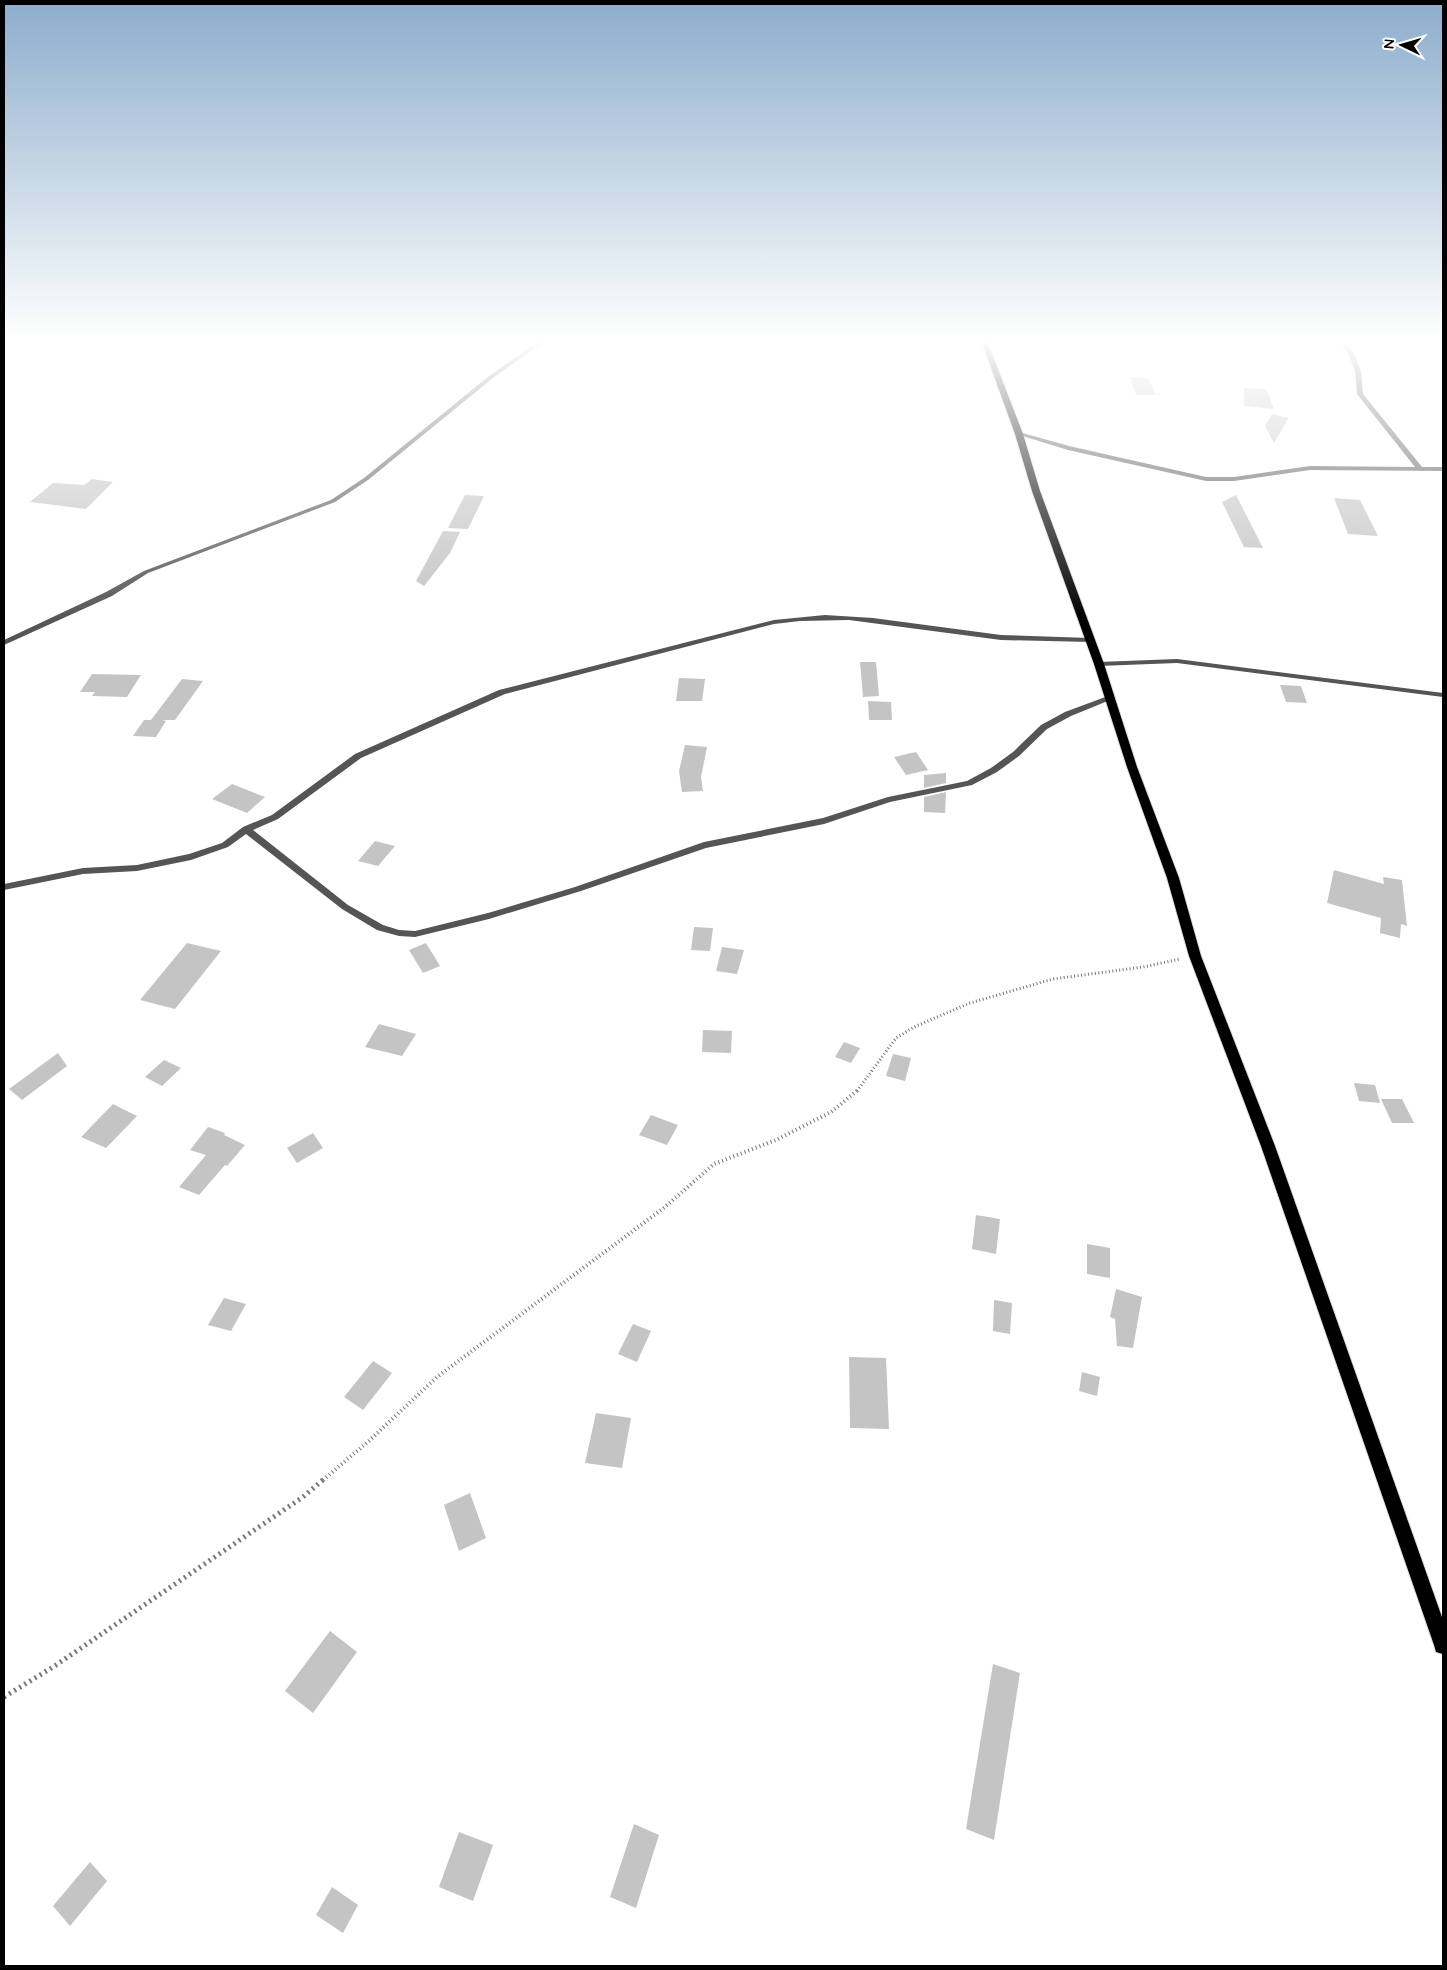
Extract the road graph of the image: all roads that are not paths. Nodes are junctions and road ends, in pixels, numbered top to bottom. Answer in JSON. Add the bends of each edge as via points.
{"nodes":[{"id":1,"x":1019,"y":434,"type":"edge"},
{"id":2,"x":419,"y":435,"type":"edge"},
{"id":3,"x":1022,"y":435,"type":"edge"},
{"id":4,"x":1392,"y":435,"type":"edge"},
{"id":5,"x":1420,"y":470,"type":"junction"},
{"id":6,"x":1443,"y":470,"type":"edge"},
{"id":7,"x":1090,"y":640,"type":"junction"},
{"id":8,"x":4,"y":643,"type":"edge"},
{"id":9,"x":1099,"y":664,"type":"junction"},
{"id":10,"x":1443,"y":695,"type":"edge"},
{"id":11,"x":1111,"y":698,"type":"junction"},
{"id":12,"x":246,"y":829,"type":"junction"},
{"id":13,"x":4,"y":887,"type":"edge"},
{"id":14,"x":1443,"y":1645,"type":"edge"}],
"edges":[{"from":1,"to":7,"type":"main road"},
{"from":2,"to":8,"type":"street","via":[[366,480],[333,501],[146,572],[109,594]]},
{"from":3,"to":5,"type":"street","via":[[1206,480],[1310,468]]},
{"from":4,"to":5,"type":"street"},
{"from":5,"to":6,"type":"street"},
{"from":7,"to":9,"type":"main road"},
{"from":7,"to":12,"type":"street","via":[[974,635],[856,617],[800,617],[774,622],[502,692],[358,756],[276,817]]},
{"from":9,"to":10,"type":"street","via":[[1177,661]]},
{"from":9,"to":11,"type":"main road"},
{"from":11,"to":12,"type":"street","via":[[1044,727],[1016,754],[969,782],[888,800],[824,821],[704,845],[578,889],[414,934],[380,928],[345,907]]},
{"from":11,"to":14,"type":"main road","via":[[1132,767],[1173,878],[1195,956],[1268,1146]]},
{"from":12,"to":13,"type":"street","via":[[225,845],[191,858],[164,864],[83,871]]}]}
